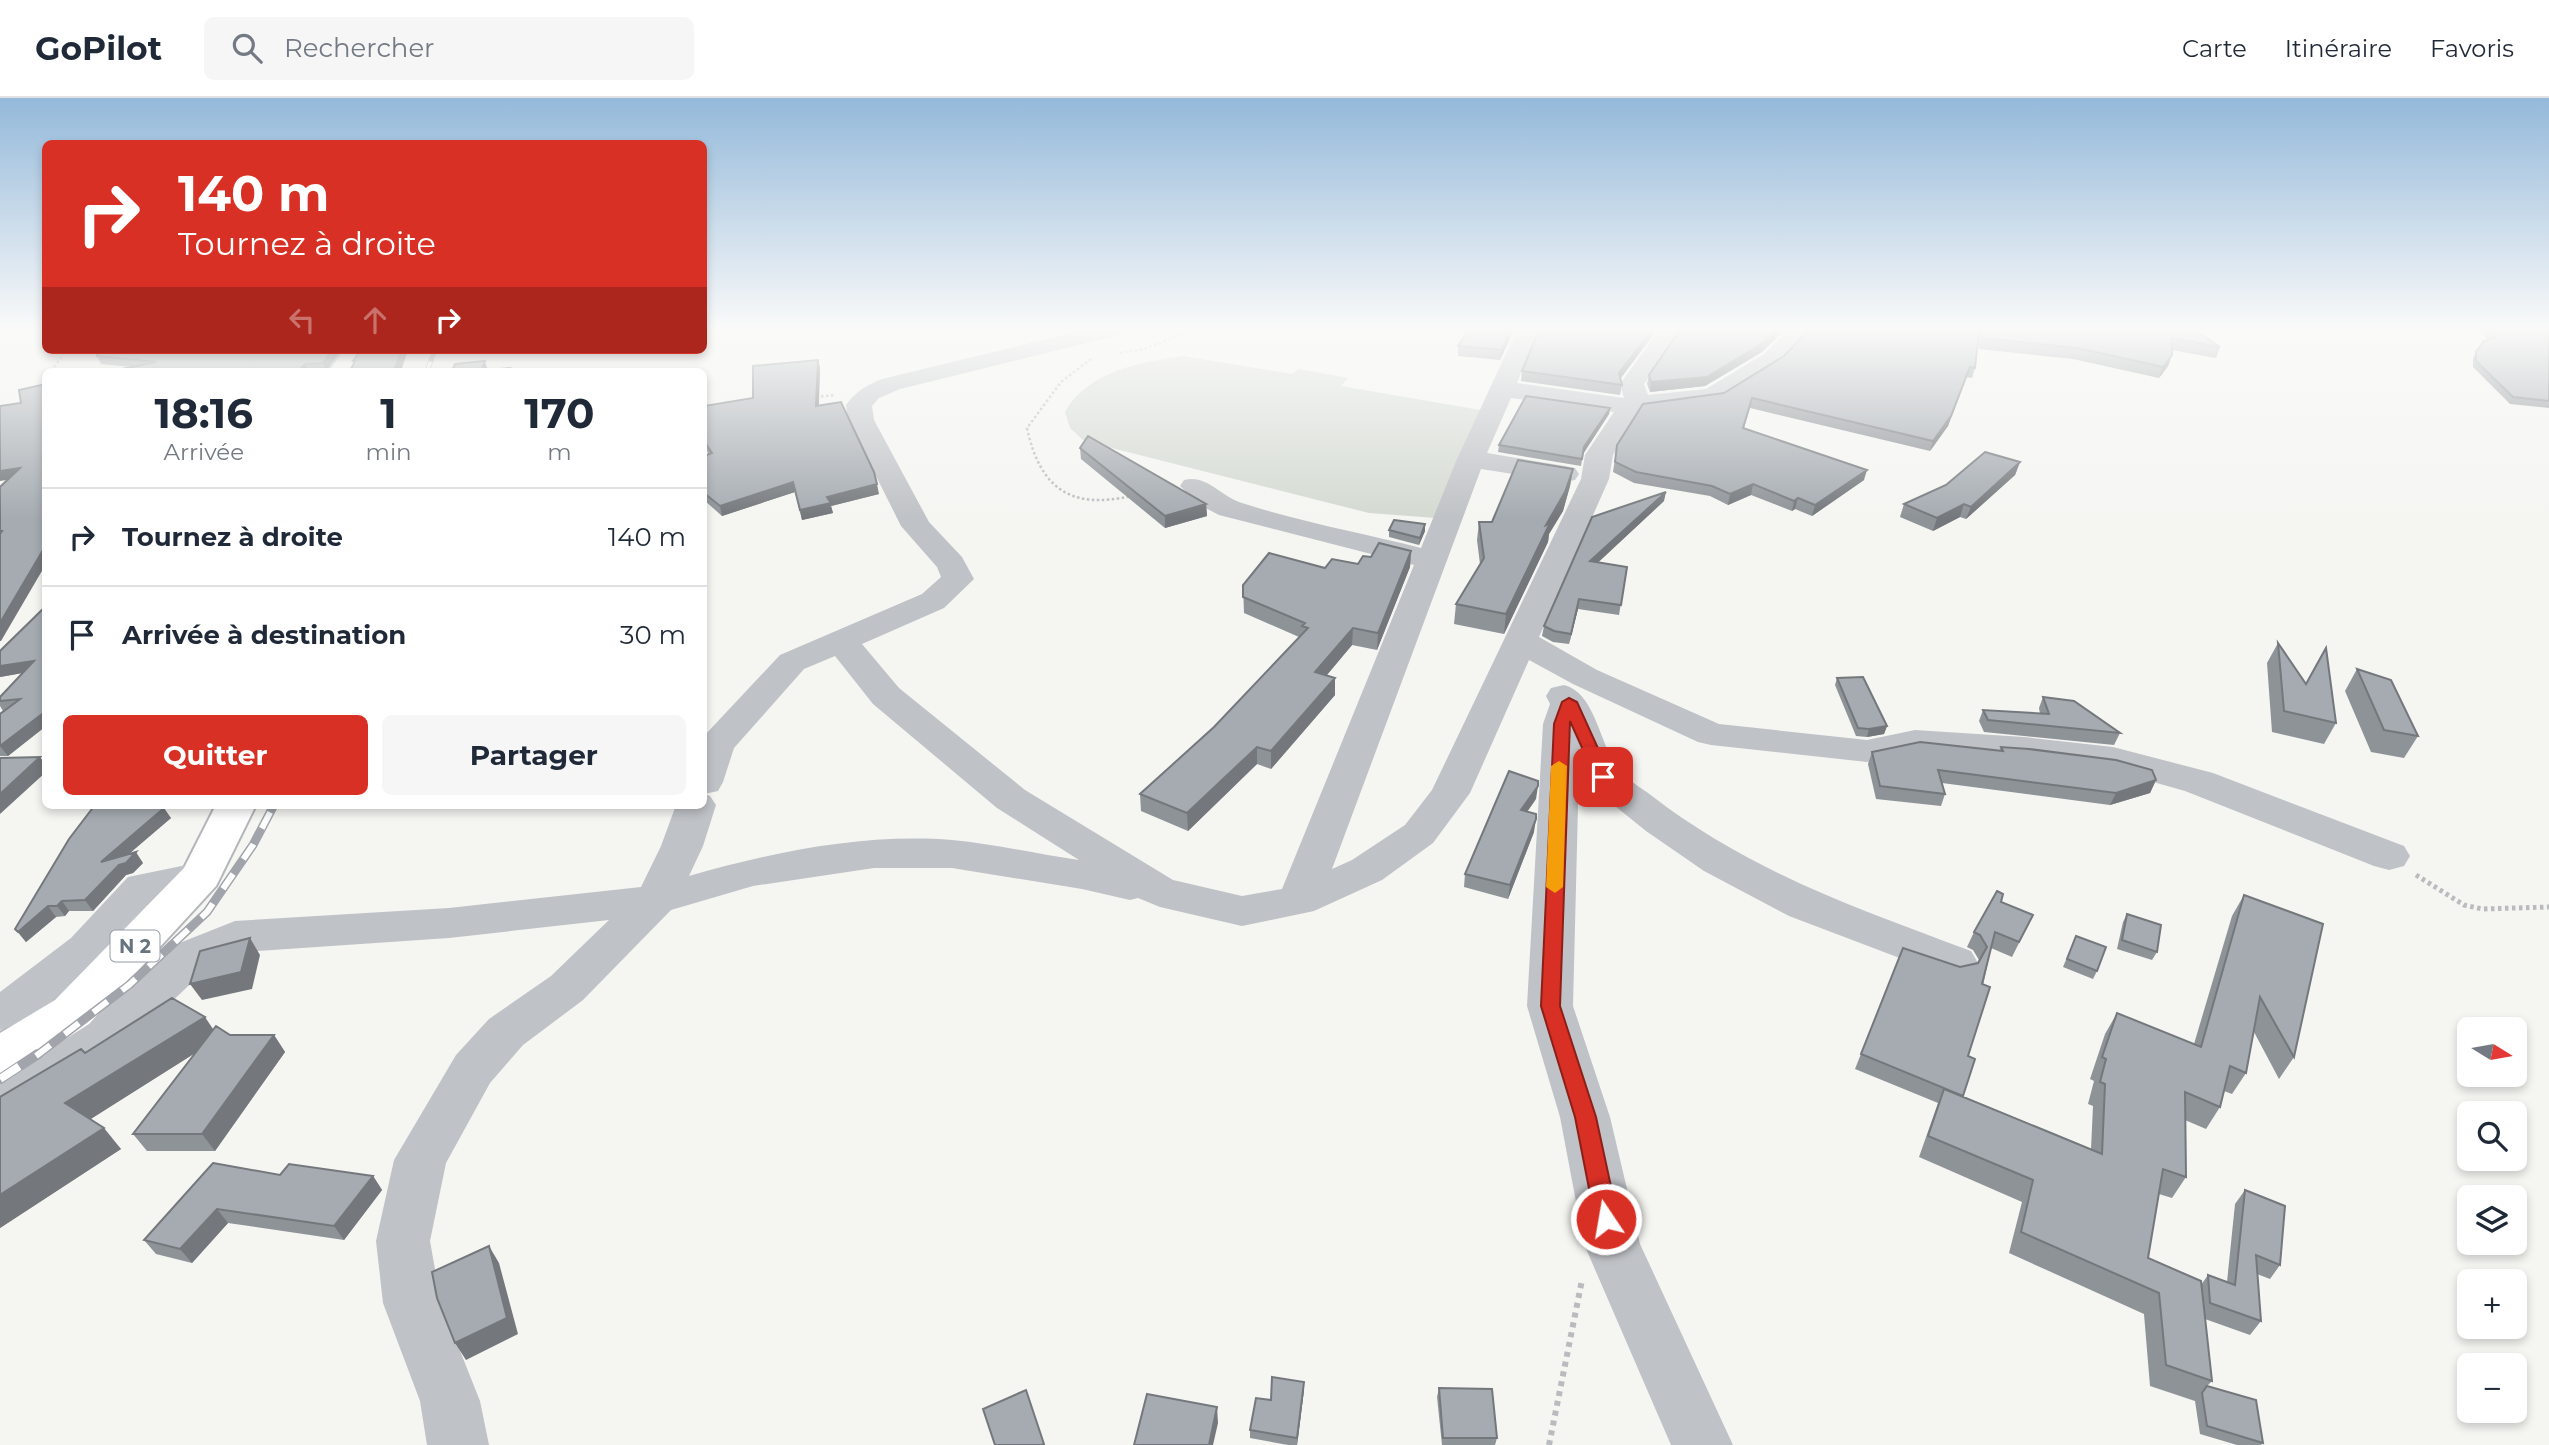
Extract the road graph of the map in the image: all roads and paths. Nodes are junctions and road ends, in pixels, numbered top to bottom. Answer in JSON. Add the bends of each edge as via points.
{"nodes":[{"id":1,"x":870,"y":393,"type":"edge"},
{"id":2,"x":1053,"y":393,"type":"edge"},
{"id":3,"x":1501,"y":393,"type":"edge"},
{"id":4,"x":1536,"y":393,"type":"edge"},
{"id":5,"x":1635,"y":393,"type":"edge"},
{"id":6,"x":1717,"y":393,"type":"edge"},
{"id":7,"x":1631,"y":407,"type":"junction"},
{"id":8,"x":1472,"y":459,"type":"junction"},
{"id":9,"x":1595,"y":479,"type":"junction"},
{"id":10,"x":1194,"y":486,"type":"dead end"},
{"id":11,"x":1140,"y":493,"type":"edge"},
{"id":12,"x":1432,"y":560,"type":"junction"},
{"id":13,"x":1519,"y":640,"type":"junction"},
{"id":14,"x":841,"y":641,"type":"junction"},
{"id":15,"x":1569,"y":702,"type":"junction"},
{"id":16,"x":707,"y":773,"type":"edge"},
{"id":17,"x":234,"y":809,"type":"edge"},
{"id":18,"x":695,"y":809,"type":"edge"},
{"id":19,"x":2389,"y":856,"type":"joint"},
{"id":20,"x":201,"y":876,"type":"junction"},
{"id":21,"x":1160,"y":892,"type":"junction"},
{"id":22,"x":656,"y":900,"type":"junction"},
{"id":23,"x":1298,"y":901,"type":"junction"},
{"id":24,"x":2549,"y":907,"type":"edge"},
{"id":25,"x":1955,"y":963,"type":"edge"},
{"id":26,"x":0,"y":1012,"type":"edge"},
{"id":27,"x":0,"y":1057,"type":"edge"},
{"id":28,"x":0,"y":1097,"type":"edge"},
{"id":29,"x":1612,"y":1244,"type":"junction"},
{"id":30,"x":458,"y":1445,"type":"edge"},
{"id":31,"x":1549,"y":1445,"type":"edge"},
{"id":32,"x":1702,"y":1445,"type":"edge"}],
"edges":[{"from":1,"to":14,"type":"street","via":[[859,405],[861,420],[916,526],[951,564],[958,579],[933,601]]},
{"from":2,"to":11,"type":"path","via":[[1027,428],[1030,453],[1045,478],[1073,500],[1114,501]]},
{"from":3,"to":8,"type":"street"},
{"from":4,"to":7,"type":"street"},
{"from":5,"to":7,"type":"street"},
{"from":6,"to":7,"type":"street"},
{"from":7,"to":9,"type":"street","via":[[1599,455]]},
{"from":8,"to":9,"type":"street"},
{"from":8,"to":12,"type":"street"},
{"from":9,"to":13,"type":"street"},
{"from":10,"to":12,"type":"street","via":[[1230,509]]},
{"from":12,"to":23,"type":"street"},
{"from":13,"to":15,"type":"street"},
{"from":13,"to":19,"type":"street","via":[[1585,677],[1711,734],[1867,751],[1916,741],[2113,759],[2199,782]]},
{"from":13,"to":23,"type":"street","via":[[1450,793],[1419,834],[1367,870]]},
{"from":14,"to":16,"type":"street","via":[[792,662],[716,746]]},
{"from":14,"to":21,"type":"street","via":[[886,696],[1011,799]]},
{"from":15,"to":25,"type":"street","via":[[1603,777],[1719,862],[1804,905]]},
{"from":15,"to":29,"type":"street","via":[[1561,724],[1550,1006],[1585,1117]]},
{"from":17,"to":20,"type":"main road","number":"N 2"},
{"from":18,"to":22,"type":"street"},
{"from":19,"to":24,"type":"path","via":[[2464,905],[2482,909]]},
{"from":20,"to":26,"type":"street","via":[[143,887],[87,949],[13,1007]]},
{"from":20,"to":27,"type":"main road","number":"N 2","via":[[72,1012]]},
{"from":21,"to":22,"type":"street","via":[[952,854],[874,854],[751,872]]},
{"from":21,"to":23,"type":"street","via":[[1242,911]]},
{"from":22,"to":28,"type":"street","via":[[449,923],[235,937],[193,955],[144,1001],[58,1064]]},
{"from":22,"to":30,"type":"street","via":[[567,988],[506,1032],[473,1069],[420,1160],[403,1241],[412,1303],[450,1401]]},
{"from":29,"to":31,"type":"path","via":[[1581,1281]]},
{"from":29,"to":32,"type":"street"}]}
